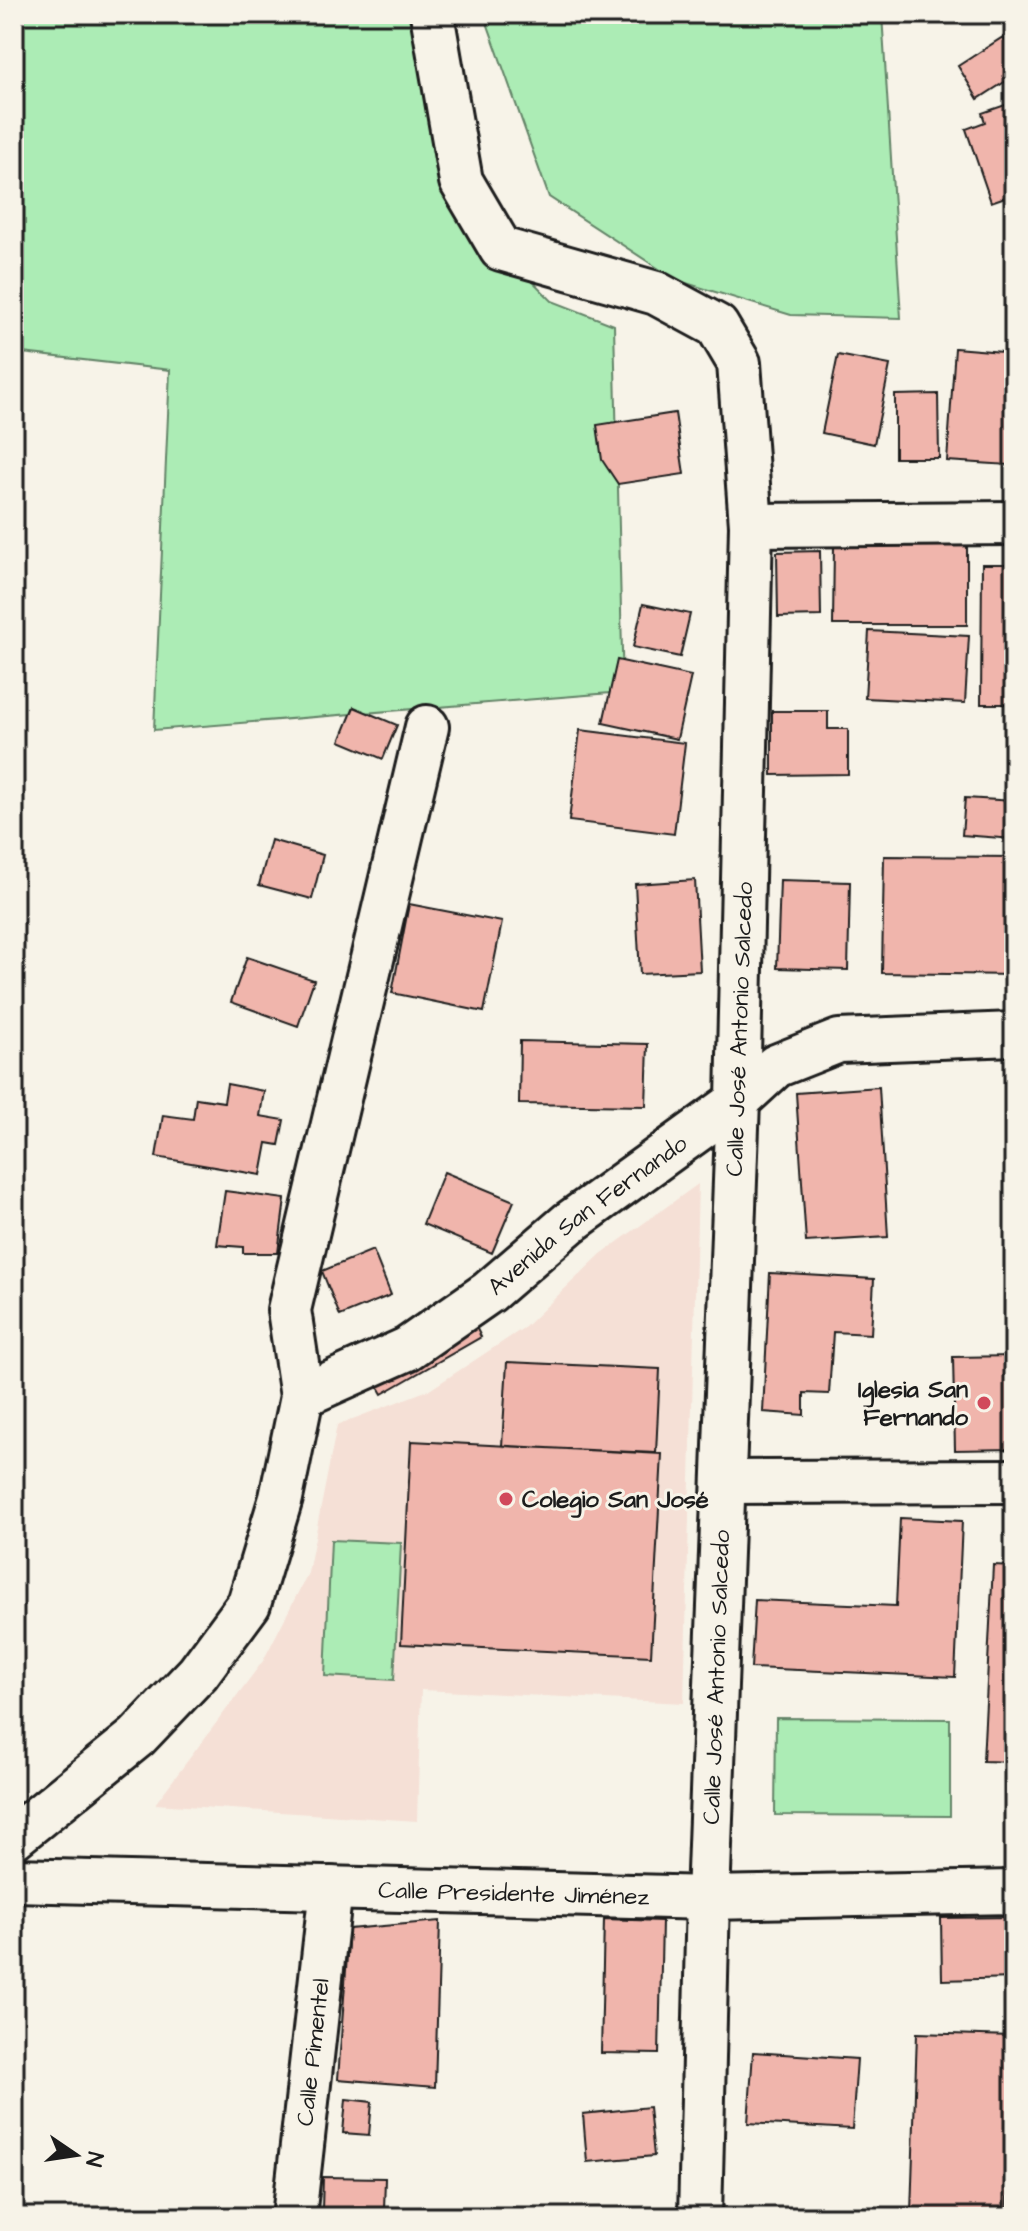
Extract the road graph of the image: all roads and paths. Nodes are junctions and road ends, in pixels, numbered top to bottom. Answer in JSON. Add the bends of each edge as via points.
{"nodes":[{"id":1,"x":432,"y":14,"type":"edge"},
{"id":2,"x":1014,"y":523,"type":"edge"},
{"id":3,"x":751,"y":525,"type":"junction"},
{"id":4,"x":427,"y":727,"type":"dead end"},
{"id":5,"x":1014,"y":1034,"type":"edge"},
{"id":6,"x":738,"y":1101,"type":"junction"},
{"id":7,"x":302,"y":1396,"type":"junction"},
{"id":8,"x":1014,"y":1481,"type":"edge"},
{"id":9,"x":724,"y":1482,"type":"junction"},
{"id":10,"x":14,"y":1837,"type":"edge"},
{"id":11,"x":14,"y":1880,"type":"edge"},
{"id":12,"x":331,"y":1888,"type":"junction"},
{"id":13,"x":1014,"y":1892,"type":"edge"},
{"id":14,"x":708,"y":1898,"type":"junction"},
{"id":15,"x":294,"y":2217,"type":"edge"},
{"id":16,"x":700,"y":2217,"type":"edge"}],
"edges":[{"from":1,"to":3,"type":"street","name":"Calle José Antonio Salcedo","via":[[461,181],[501,249],[656,293],[717,326],[739,363]]},
{"from":2,"to":3,"type":"street"},
{"from":3,"to":6,"type":"street","name":"Calle José Antonio Salcedo"},
{"from":4,"to":7,"type":"street","via":[[289,1310]]},
{"from":5,"to":6,"type":"street","name":"Avenida San Fernando","via":[[839,1041],[776,1066]]},
{"from":6,"to":7,"type":"street","name":"Avenida San Fernando","via":[[407,1349]]},
{"from":6,"to":9,"type":"street","name":"Calle José Antonio Salcedo"},
{"from":7,"to":10,"type":"street","via":[[281,1498],[249,1604],[198,1673],[137,1737]]},
{"from":8,"to":9,"type":"street"},
{"from":9,"to":14,"type":"street","name":"Calle José Antonio Salcedo"},
{"from":11,"to":12,"type":"street","name":"Calle Presidente Jiménez"},
{"from":12,"to":14,"type":"street","name":"Calle Presidente Jiménez"},
{"from":12,"to":15,"type":"street","name":"Calle Pimentel"},
{"from":13,"to":14,"type":"street","name":"Calle Presidente Jiménez"},
{"from":14,"to":16,"type":"street","name":"Calle José Antonio Salcedo"}]}
